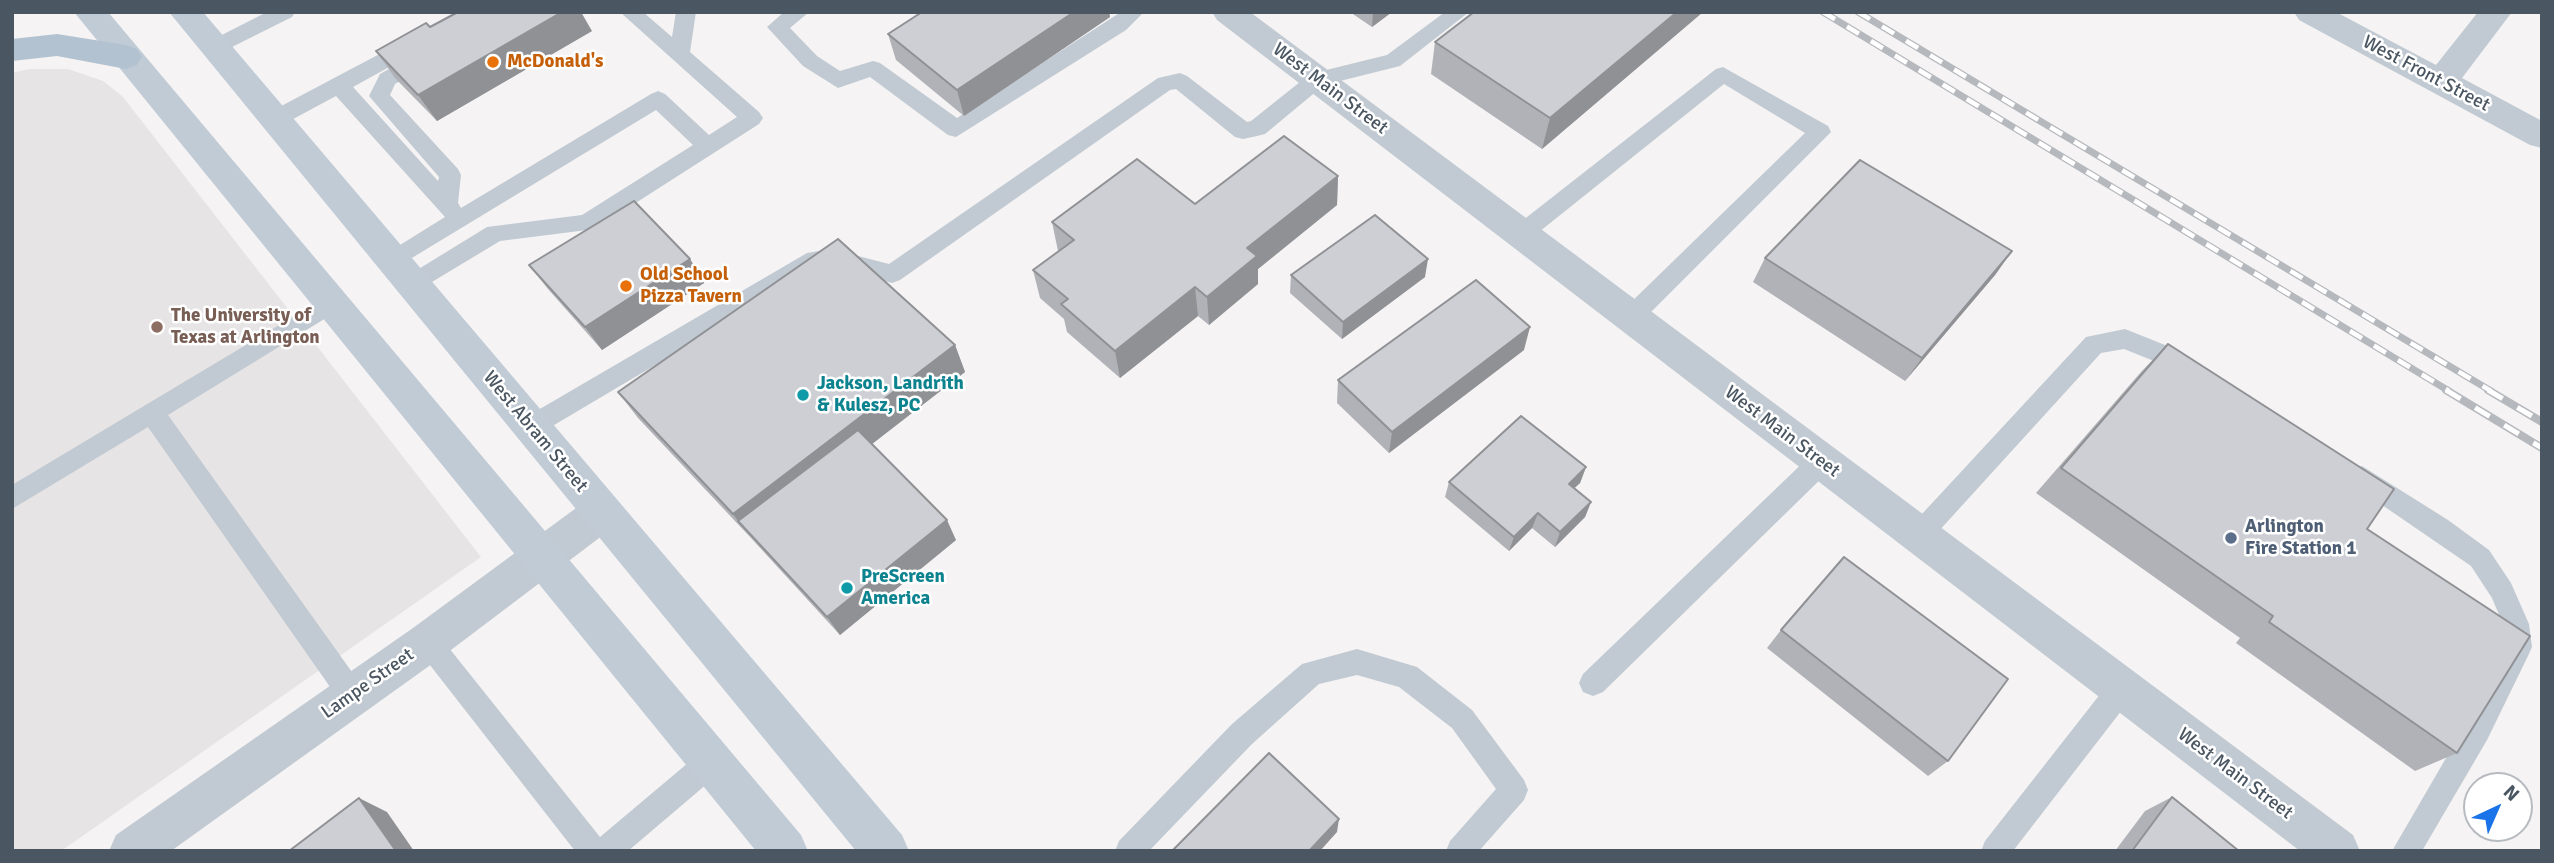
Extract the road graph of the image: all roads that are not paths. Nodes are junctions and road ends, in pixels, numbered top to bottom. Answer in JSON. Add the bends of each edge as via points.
{"nodes":[{"id":1,"x":90,"y":12,"type":"edge"},
{"id":2,"x":185,"y":12,"type":"edge"},
{"id":3,"x":285,"y":12,"type":"edge"},
{"id":4,"x":630,"y":12,"type":"edge"},
{"id":5,"x":663,"y":12,"type":"edge"},
{"id":6,"x":686,"y":12,"type":"edge"},
{"id":7,"x":799,"y":12,"type":"edge"},
{"id":8,"x":1134,"y":12,"type":"edge"},
{"id":9,"x":1228,"y":12,"type":"edge"},
{"id":10,"x":1459,"y":12,"type":"edge"},
{"id":11,"x":2309,"y":12,"type":"edge"},
{"id":12,"x":2496,"y":12,"type":"edge"},
{"id":13,"x":657,"y":35,"type":"junction"},
{"id":14,"x":215,"y":47,"type":"junction"},
{"id":15,"x":12,"y":50,"type":"edge"},
{"id":16,"x":679,"y":54,"type":"junction"},
{"id":17,"x":895,"y":54,"type":"edge"},
{"id":18,"x":127,"y":57,"type":"junction"},
{"id":19,"x":873,"y":68,"type":"junction"},
{"id":20,"x":1317,"y":79,"type":"junction"},
{"id":21,"x":2441,"y":82,"type":"junction"},
{"id":22,"x":338,"y":84,"type":"junction"},
{"id":23,"x":275,"y":119,"type":"junction"},
{"id":24,"x":2542,"y":136,"type":"edge"},
{"id":25,"x":708,"y":146,"type":"junction"},
{"id":26,"x":453,"y":213,"type":"junction"},
{"id":27,"x":1521,"y":234,"type":"junction"},
{"id":28,"x":402,"y":273,"type":"junction"},
{"id":29,"x":331,"y":303,"type":"junction"},
{"id":30,"x":1631,"y":317,"type":"junction"},
{"id":31,"x":2207,"y":380,"type":"edge"},
{"id":32,"x":152,"y":413,"type":"junction"},
{"id":33,"x":530,"y":427,"type":"junction"},
{"id":34,"x":1822,"y":461,"type":"junction"},
{"id":35,"x":2336,"y":461,"type":"edge"},
{"id":36,"x":12,"y":498,"type":"edge"},
{"id":37,"x":601,"y":513,"type":"junction"},
{"id":38,"x":1917,"y":536,"type":"junction"},
{"id":39,"x":542,"y":557,"type":"junction"},
{"id":40,"x":428,"y":642,"type":"junction"},
{"id":41,"x":1593,"y":683,"type":"dead end"},
{"id":42,"x":2122,"y":688,"type":"junction"},
{"id":43,"x":352,"y":695,"type":"junction"},
{"id":44,"x":711,"y":762,"type":"junction"},
{"id":45,"x":132,"y":851,"type":"edge"},
{"id":46,"x":593,"y":851,"type":"edge"},
{"id":47,"x":605,"y":851,"type":"edge"},
{"id":48,"x":785,"y":851,"type":"edge"},
{"id":49,"x":886,"y":851,"type":"edge"},
{"id":50,"x":1129,"y":851,"type":"edge"},
{"id":51,"x":1460,"y":851,"type":"edge"},
{"id":52,"x":1995,"y":851,"type":"edge"},
{"id":53,"x":2337,"y":851,"type":"edge"},
{"id":54,"x":2406,"y":851,"type":"edge"}],
"edges":[{"from":1,"to":18,"type":"main road"},
{"from":2,"to":14,"type":"main road","name":"West Abram Street"},
{"from":3,"to":14,"type":"lane"},
{"from":4,"to":13,"type":"lane"},
{"from":5,"to":13,"type":"lane"},
{"from":6,"to":16,"type":"lane"},
{"from":7,"to":19,"type":"lane","via":[[776,27],[810,61],[838,80]]},
{"from":8,"to":19,"type":"lane","via":[[956,129]]},
{"from":9,"to":20,"type":"street","name":"West Main Street"},
{"from":10,"to":20,"type":"lane","via":[[1393,61]]},
{"from":11,"to":21,"type":"street","name":"West Front Street"},
{"from":12,"to":21,"type":"street"},
{"from":13,"to":16,"type":"lane"},
{"from":14,"to":23,"type":"main road","name":"West Abram Street"},
{"from":15,"to":18,"type":"main road","via":[[57,45]]},
{"from":16,"to":25,"type":"lane","via":[[752,118]]},
{"from":17,"to":19,"type":"lane"},
{"from":18,"to":29,"type":"main road"},
{"from":20,"to":27,"type":"street","name":"West Main Street"},
{"from":20,"to":33,"type":"lane","via":[[1257,128],[1243,131],[1181,81],[1165,83],[892,274],[815,258]]},
{"from":21,"to":24,"type":"street","name":"West Front Street"},
{"from":22,"to":23,"type":"lane"},
{"from":22,"to":26,"type":"lane"},
{"from":22,"to":26,"type":"lane","via":[[436,42],[387,79],[379,96],[450,175]]},
{"from":23,"to":28,"type":"main road","name":"West Abram Street"},
{"from":25,"to":26,"type":"lane","via":[[658,99]]},
{"from":25,"to":28,"type":"lane","via":[[587,223],[495,233]]},
{"from":26,"to":28,"type":"lane"},
{"from":27,"to":30,"type":"street","name":"West Main Street"},
{"from":27,"to":30,"type":"lane","via":[[1723,74],[1820,132]]},
{"from":28,"to":33,"type":"main road","name":"West Abram Street"},
{"from":29,"to":32,"type":"lane"},
{"from":29,"to":39,"type":"main road"},
{"from":30,"to":34,"type":"street","name":"West Main Street"},
{"from":31,"to":38,"type":"lane","via":[[2172,358],[2125,339],[2094,344]]},
{"from":32,"to":36,"type":"lane"},
{"from":32,"to":43,"type":"lane"},
{"from":33,"to":37,"type":"main road","name":"West Abram Street"},
{"from":34,"to":38,"type":"street","name":"West Main Street"},
{"from":34,"to":41,"type":"lane"},
{"from":35,"to":54,"type":"lane","via":[[2480,558],[2502,591],[2515,624],[2519,647],[2477,731]]},
{"from":37,"to":39,"type":"street","name":"Lampe Street"},
{"from":37,"to":49,"type":"main road","name":"West Abram Street"},
{"from":38,"to":42,"type":"street","name":"West Main Street"},
{"from":39,"to":40,"type":"street","name":"Lampe Street"},
{"from":39,"to":44,"type":"main road"},
{"from":40,"to":43,"type":"street","name":"Lampe Street"},
{"from":40,"to":46,"type":"lane"},
{"from":42,"to":52,"type":"lane"},
{"from":42,"to":53,"type":"street","name":"West Main Street"},
{"from":43,"to":45,"type":"street","name":"Lampe Street"},
{"from":44,"to":47,"type":"lane"},
{"from":44,"to":48,"type":"main road"},
{"from":50,"to":51,"type":"lane","via":[[1242,734],[1312,673],[1357,662],[1407,676],[1462,719],[1514,790]]}]}
